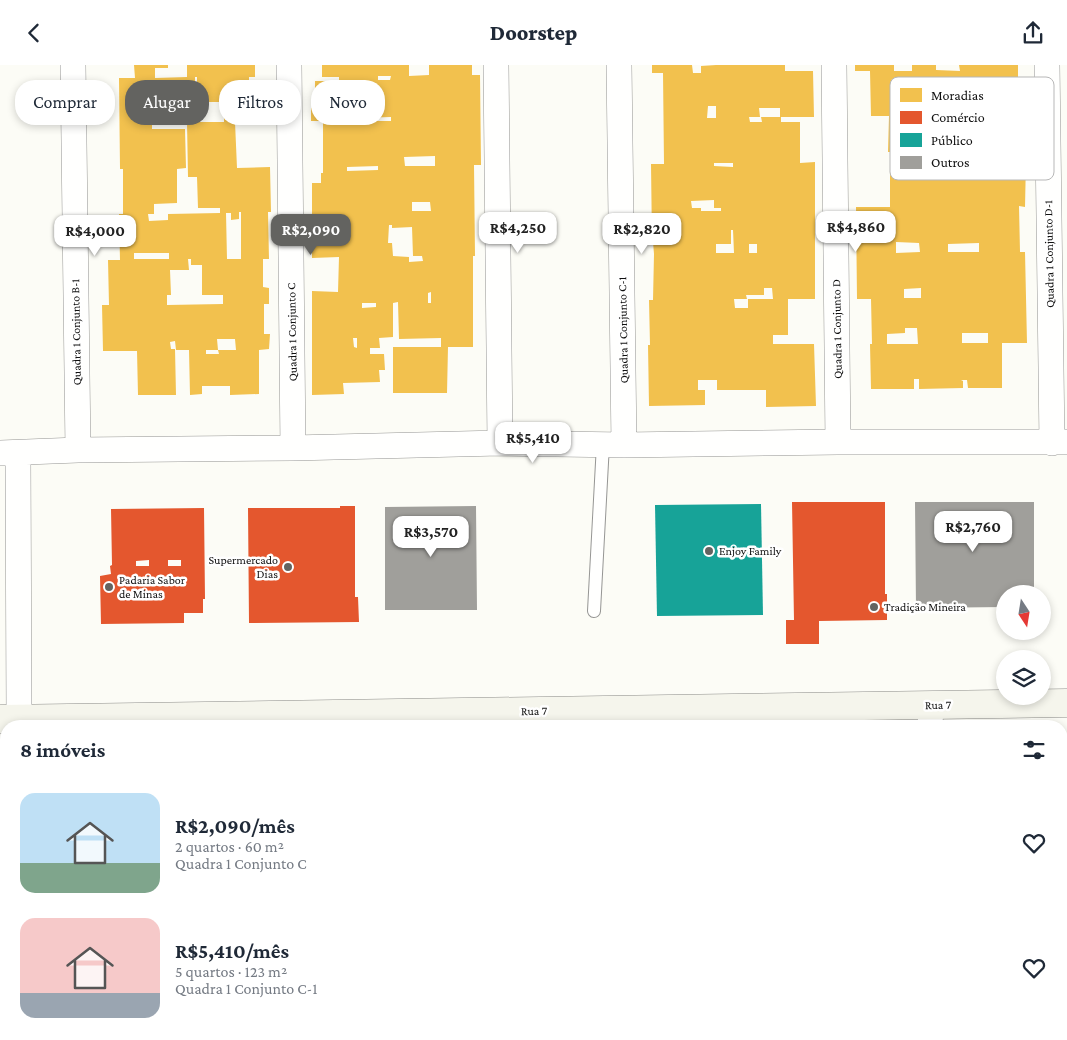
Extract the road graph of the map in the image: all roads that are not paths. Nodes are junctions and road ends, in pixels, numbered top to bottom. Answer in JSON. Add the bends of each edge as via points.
{"nodes":[{"id":1,"x":73,"y":65,"type":"edge"},
{"id":2,"x":289,"y":65,"type":"edge"},
{"id":3,"x":496,"y":65,"type":"edge"},
{"id":4,"x":619,"y":65,"type":"edge"},
{"id":5,"x":834,"y":65,"type":"edge"},
{"id":6,"x":1051,"y":180,"type":"edge"},
{"id":7,"x":838,"y":442,"type":"junction"},
{"id":8,"x":500,"y":443,"type":"junction"},
{"id":9,"x":1059,"y":443,"type":"edge"},
{"id":10,"x":614,"y":445,"type":"junction"},
{"id":11,"x":293,"y":448,"type":"junction"},
{"id":12,"x":78,"y":450,"type":"junction"},
{"id":13,"x":9,"y":453,"type":"edge"},
{"id":14,"x":594,"y":611,"type":"dead end"},
{"id":15,"x":1067,"y":703,"type":"edge"},
{"id":16,"x":930,"y":716,"type":"edge"},
{"id":17,"x":9,"y":719,"type":"edge"},
{"id":18,"x":562,"y":719,"type":"edge"}],
"edges":[{"from":1,"to":12,"type":"street","name":"Quadra 1 Conjunto B-1"},
{"from":2,"to":11,"type":"street","name":"Quadra 1 Conjunto C"},
{"from":3,"to":8,"type":"street"},
{"from":4,"to":10,"type":"street","name":"Quadra 1 Conjunto C-1"},
{"from":5,"to":7,"type":"street","name":"Quadra 1 Conjunto D"},
{"from":6,"to":9,"type":"street","name":"Quadra 1 Conjunto D-1"},
{"from":7,"to":9,"type":"street"},
{"from":7,"to":10,"type":"street"},
{"from":8,"to":10,"type":"street"},
{"from":8,"to":11,"type":"street"},
{"from":10,"to":14,"type":"lane"},
{"from":11,"to":12,"type":"street"},
{"from":12,"to":13,"type":"street"},
{"from":13,"to":17,"type":"street"},
{"from":15,"to":16,"type":"main road","name":"Rua 7"},
{"from":16,"to":18,"type":"main road","name":"Rua 7"},
{"from":17,"to":18,"type":"main road","name":"Rua 7"}]}
